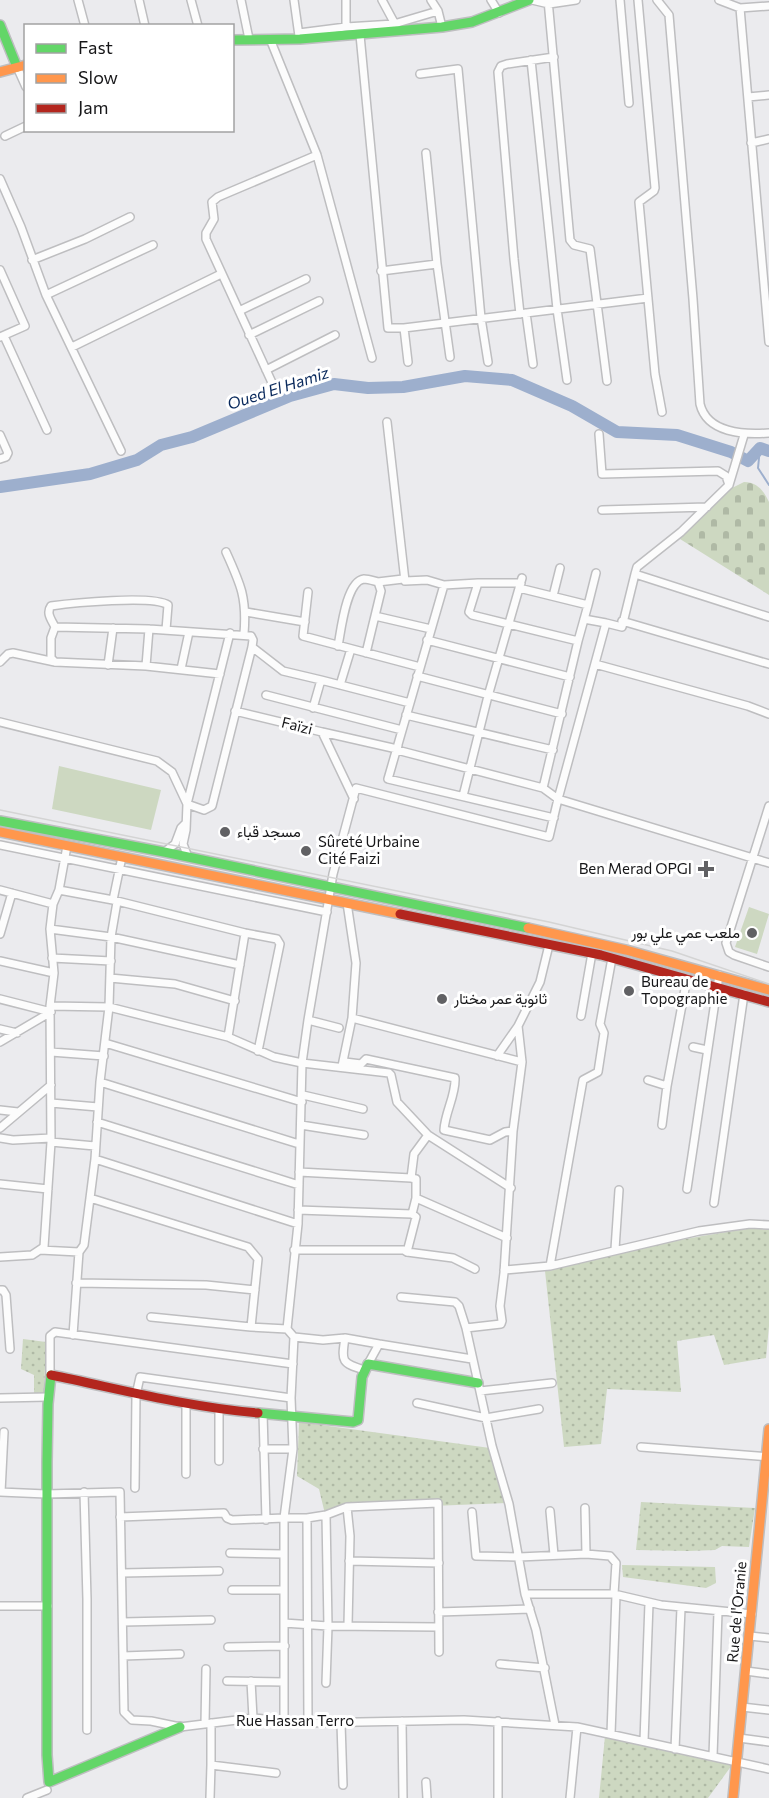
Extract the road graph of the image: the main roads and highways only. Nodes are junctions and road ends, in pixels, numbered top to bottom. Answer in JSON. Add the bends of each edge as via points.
{"nodes":[{"id":1,"x":530,"y":0,"type":"edge"},
{"id":2,"x":0,"y":26,"type":"edge"},
{"id":3,"x":234,"y":39,"type":"edge"},
{"id":4,"x":21,"y":66,"type":"edge"},
{"id":5,"x":0,"y":72,"type":"edge"},
{"id":6,"x":0,"y":821,"type":"edge"},
{"id":7,"x":0,"y":832,"type":"edge"},
{"id":8,"x":769,"y":990,"type":"edge"},
{"id":9,"x":769,"y":1002,"type":"edge"},
{"id":10,"x":479,"y":1387,"type":"road end"},
{"id":11,"x":769,"y":1429,"type":"edge"},
{"id":12,"x":767,"y":1457,"type":"edge"},
{"id":13,"x":180,"y":1727,"type":"road end"},
{"id":14,"x":733,"y":1798,"type":"edge"}],
"edges":[{"from":1,"to":3,"type":"main road","via":[[472,22],[442,27],[397,27],[360,35]]},
{"from":2,"to":4,"type":"main road"},
{"from":4,"to":5,"type":"main road"},
{"from":6,"to":8,"type":"main road","via":[[580,939]]},
{"from":7,"to":9,"type":"main road","via":[[592,953]]},
{"from":10,"to":13,"type":"main road","via":[[366,1367],[356,1421],[219,1410],[50,1375],[46,1494],[48,1786]]},
{"from":11,"to":12,"type":"main road","name":"Rue de l'Oranie"},
{"from":12,"to":14,"type":"main road","name":"Rue de l'Oranie"}]}
